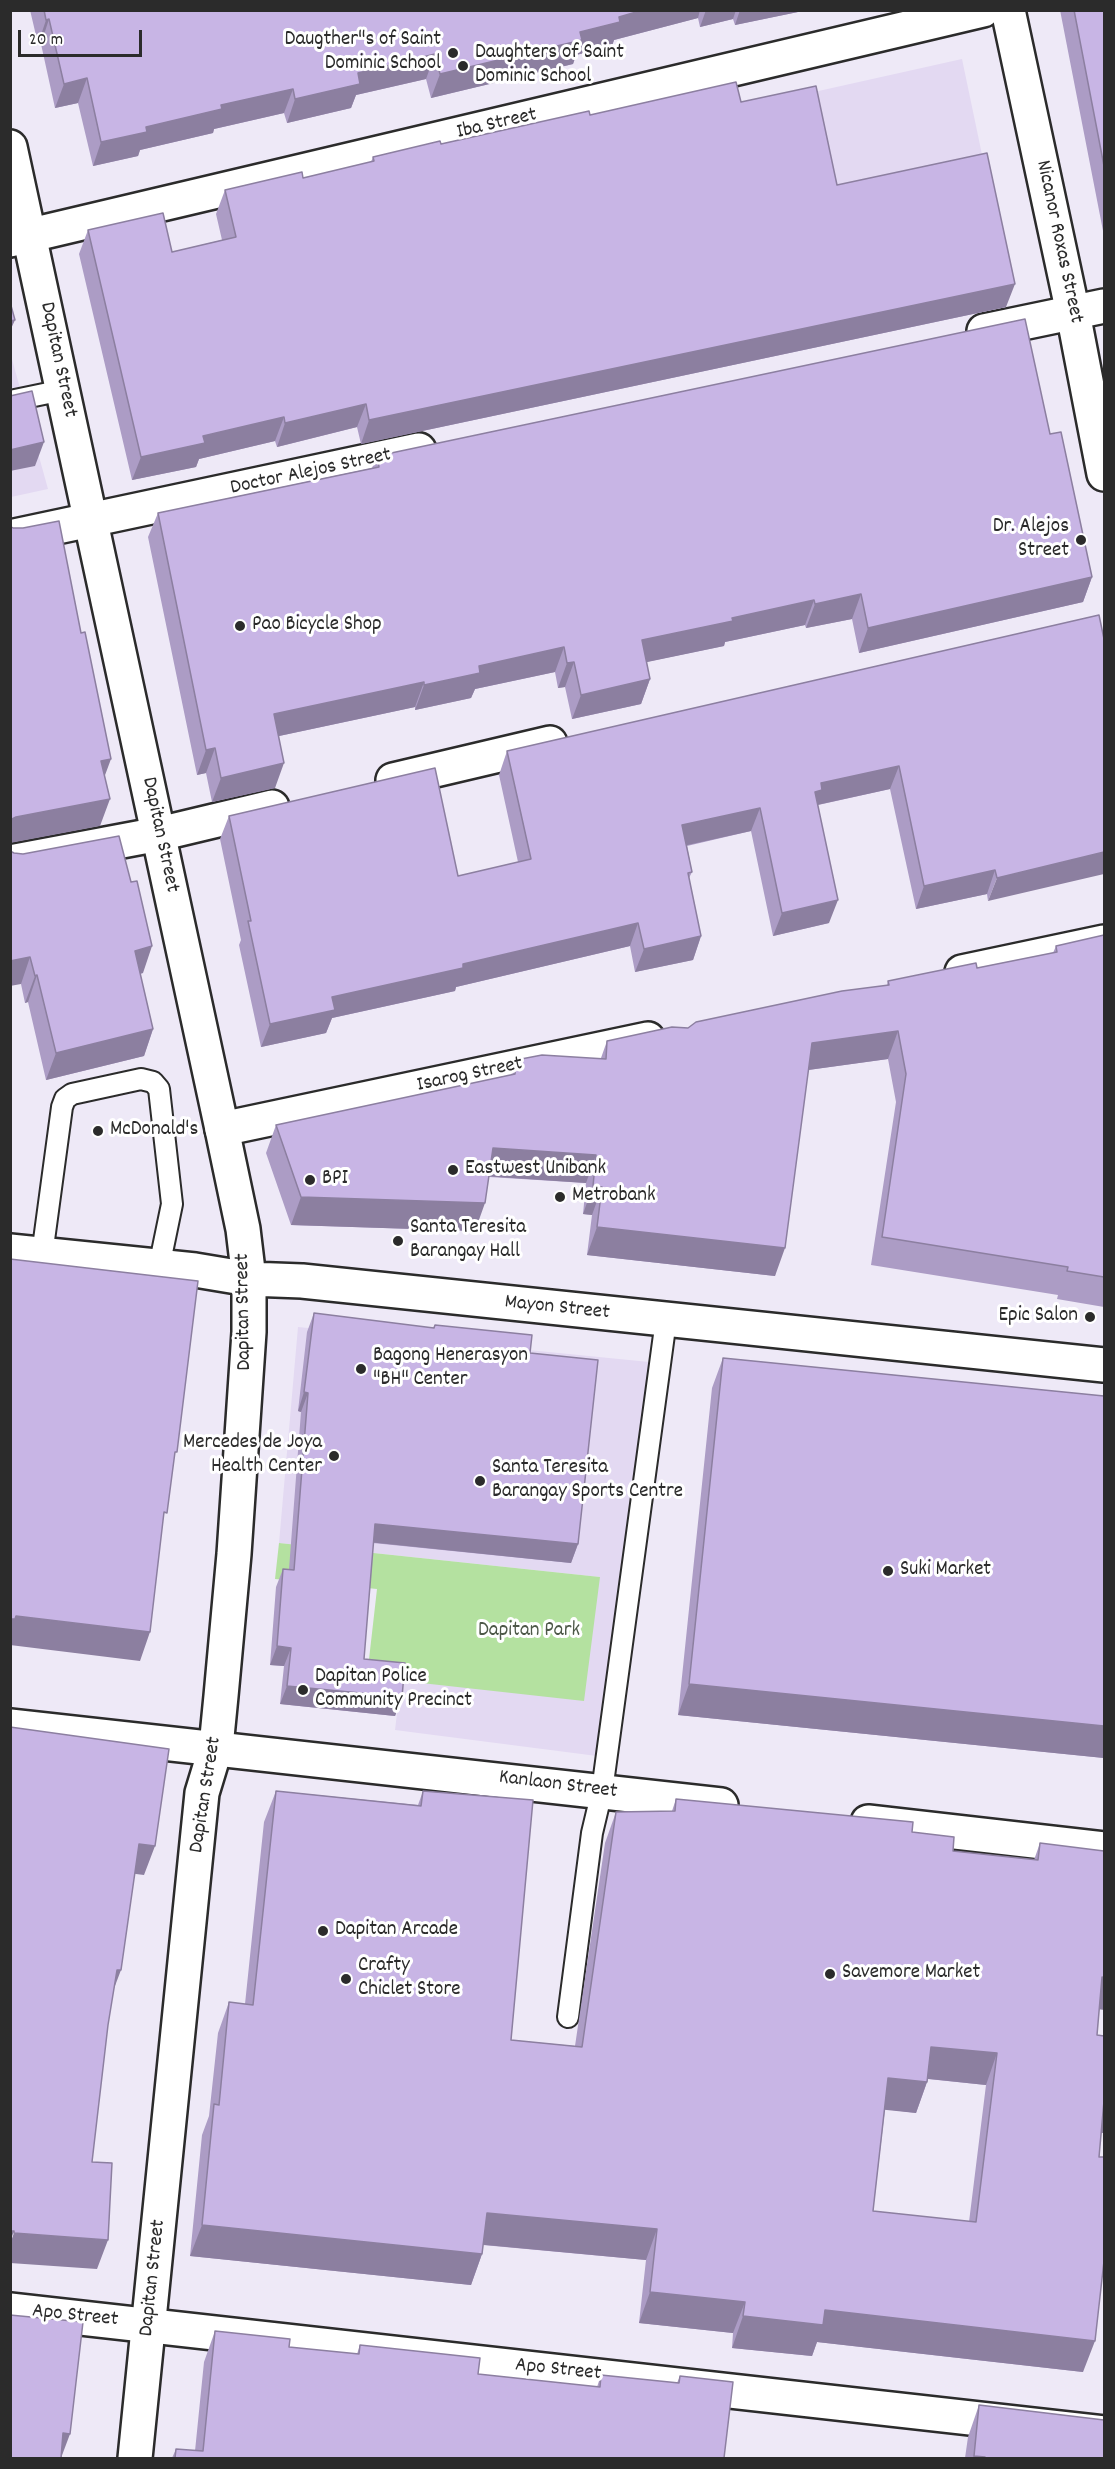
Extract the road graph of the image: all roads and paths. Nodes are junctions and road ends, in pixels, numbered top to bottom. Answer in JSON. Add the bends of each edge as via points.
{"nodes":[{"id":1,"x":983,"y":10,"type":"edge"},
{"id":2,"x":1008,"y":10,"type":"edge"},
{"id":3,"x":10,"y":147,"type":"edge"},
{"id":4,"x":20,"y":238,"type":"edge"},
{"id":5,"x":1104,"y":306,"type":"edge"},
{"id":6,"x":1073,"y":313,"type":"junction"},
{"id":7,"x":956,"y":337,"type":"edge"},
{"id":8,"x":63,"y":390,"type":"junction"},
{"id":9,"x":10,"y":402,"type":"edge"},
{"id":10,"x":454,"y":443,"type":"edge"},
{"id":11,"x":1104,"y":474,"type":"edge"},
{"id":12,"x":91,"y":519,"type":"junction"},
{"id":13,"x":10,"y":537,"type":"edge"},
{"id":14,"x":579,"y":737,"type":"edge"},
{"id":15,"x":369,"y":785,"type":"edge"},
{"id":16,"x":299,"y":801,"type":"edge"},
{"id":17,"x":159,"y":834,"type":"junction"},
{"id":18,"x":10,"y":862,"type":"edge"},
{"id":19,"x":1104,"y":942,"type":"edge"},
{"id":20,"x":930,"y":979,"type":"edge"},
{"id":21,"x":675,"y":1033,"type":"edge"},
{"id":22,"x":222,"y":1129,"type":"junction"},
{"id":23,"x":26,"y":1253,"type":"edge"},
{"id":24,"x":159,"y":1267,"type":"junction"},
{"id":25,"x":249,"y":1279,"type":"junction"},
{"id":26,"x":666,"y":1320,"type":"junction"},
{"id":27,"x":1104,"y":1365,"type":"edge"},
{"id":28,"x":10,"y":1726,"type":"edge"},
{"id":29,"x":216,"y":1747,"type":"junction"},
{"id":30,"x":602,"y":1791,"type":"junction"},
{"id":31,"x":754,"y":1808,"type":"edge"},
{"id":32,"x":836,"y":1818,"type":"edge"},
{"id":33,"x":1104,"y":1849,"type":"edge"},
{"id":34,"x":568,"y":2017,"type":"dead end"},
{"id":35,"x":10,"y":2310,"type":"edge"},
{"id":36,"x":150,"y":2324,"type":"junction"},
{"id":37,"x":1104,"y":2433,"type":"edge"},
{"id":38,"x":135,"y":2458,"type":"edge"}],
"edges":[{"from":1,"to":4,"type":"street","name":"Iba Street"},
{"from":2,"to":6,"type":"street","name":"Nicanor Roxas Street"},
{"from":3,"to":4,"type":"street","name":"Dapitan Street"},
{"from":4,"to":8,"type":"street","name":"Dapitan Street"},
{"from":5,"to":6,"type":"street"},
{"from":6,"to":7,"type":"street"},
{"from":6,"to":11,"type":"street","name":"Nicanor Roxas Street"},
{"from":8,"to":9,"type":"lane"},
{"from":8,"to":12,"type":"street","name":"Dapitan Street"},
{"from":10,"to":12,"type":"street","name":"Doctor Alejos Street"},
{"from":12,"to":13,"type":"street","name":"Doctor Alejos Street"},
{"from":12,"to":17,"type":"street","name":"Dapitan Street"},
{"from":14,"to":15,"type":"street"},
{"from":16,"to":17,"type":"street"},
{"from":17,"to":18,"type":"street"},
{"from":17,"to":22,"type":"street","name":"Dapitan Street"},
{"from":19,"to":20,"type":"street"},
{"from":21,"to":22,"type":"street","name":"Isarog Street"},
{"from":22,"to":25,"type":"street","name":"Dapitan Street"},
{"from":23,"to":24,"type":"street","name":"Mayon Street"},
{"from":23,"to":24,"type":"lane","via":[[65,1099],[72,1094],[141,1079],[153,1082],[159,1089],[172,1204]]},
{"from":24,"to":25,"type":"street","name":"Mayon Street"},
{"from":25,"to":26,"type":"street","name":"Mayon Street","via":[[302,1281]]},
{"from":25,"to":29,"type":"street","name":"Dapitan Street","via":[[234,1554]]},
{"from":26,"to":27,"type":"street","name":"Mayon Street"},
{"from":26,"to":30,"type":"lane"},
{"from":28,"to":29,"type":"street","name":"Kanlaon Street"},
{"from":29,"to":30,"type":"street","name":"Kanlaon Street"},
{"from":29,"to":36,"type":"street","name":"Dapitan Street","via":[[202,1793]]},
{"from":30,"to":31,"type":"street","name":"Kanlaon Street"},
{"from":30,"to":34,"type":"lane","via":[[592,1833]]},
{"from":32,"to":33,"type":"street"},
{"from":35,"to":36,"type":"street","name":"Apo Street"},
{"from":36,"to":37,"type":"street","name":"Apo Street"},
{"from":36,"to":38,"type":"street","name":"Dapitan Street"}]}
